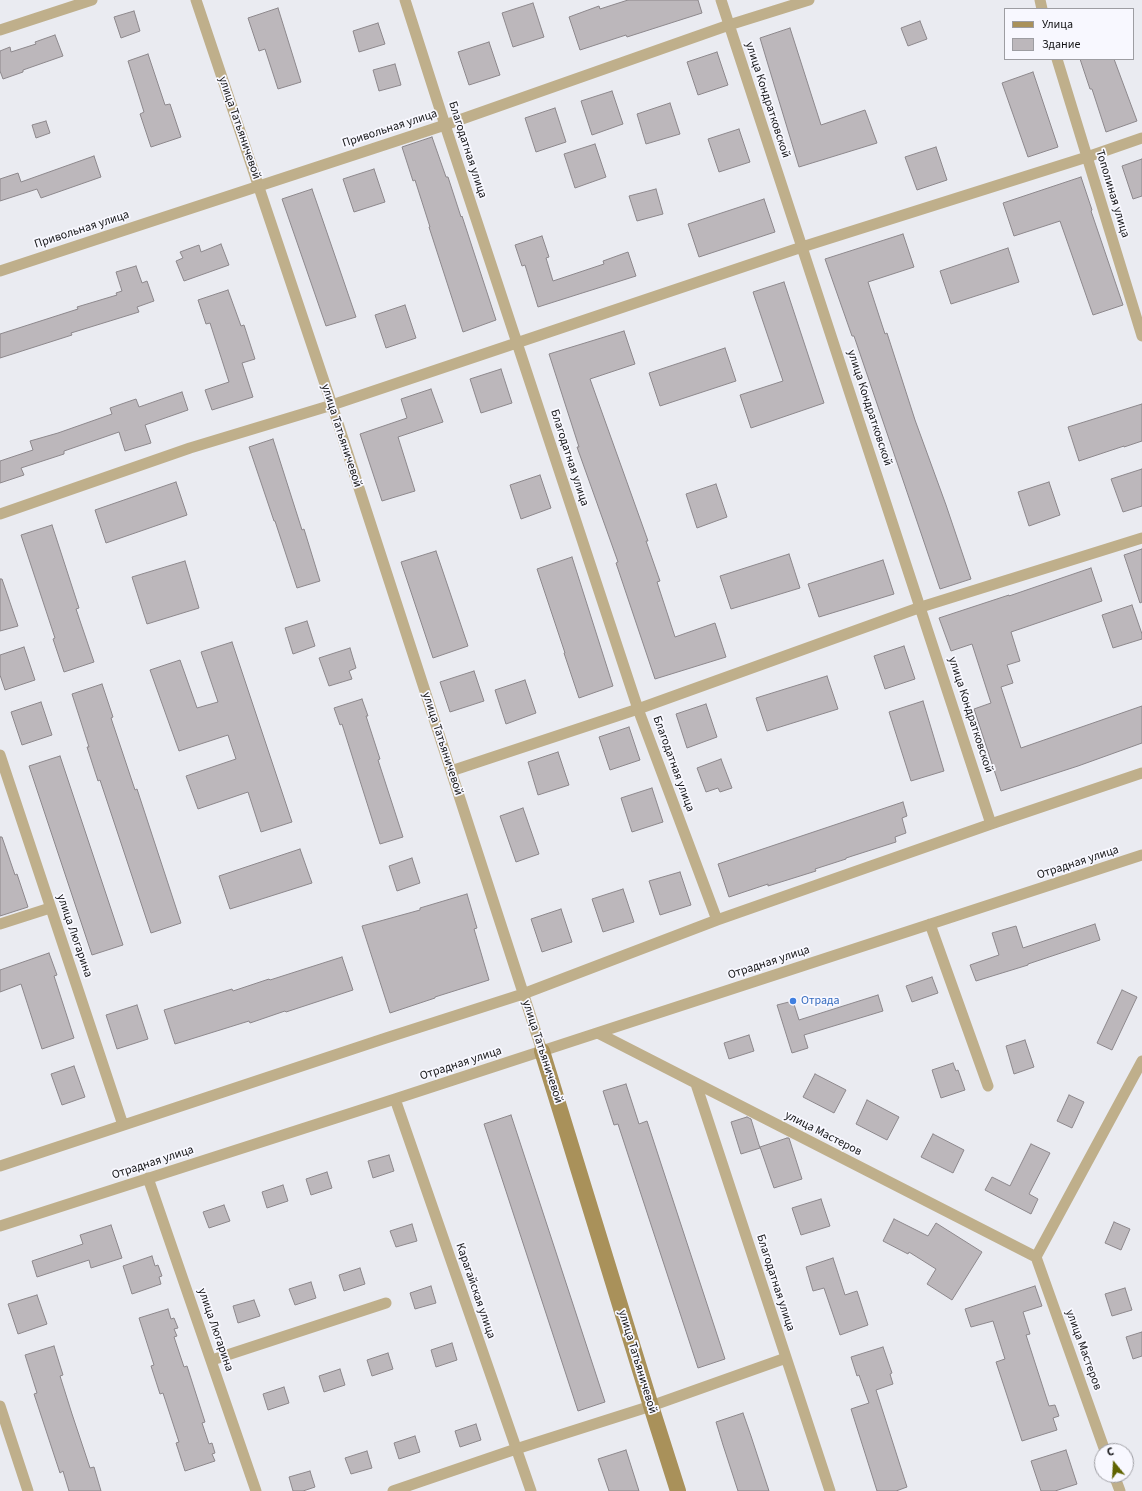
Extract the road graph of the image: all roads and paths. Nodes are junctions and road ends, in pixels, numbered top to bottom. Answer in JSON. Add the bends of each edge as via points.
{"nodes":[{"id":1,"x":92,"y":0,"type":"edge"},
{"id":2,"x":196,"y":0,"type":"edge"},
{"id":3,"x":406,"y":0,"type":"edge"},
{"id":4,"x":721,"y":0,"type":"edge"},
{"id":5,"x":809,"y":0,"type":"edge"},
{"id":6,"x":729,"y":25,"type":"junction"},
{"id":7,"x":0,"y":30,"type":"edge"},
{"id":8,"x":1057,"y":60,"type":"edge"},
{"id":9,"x":445,"y":125,"type":"junction"},
{"id":10,"x":1142,"y":138,"type":"edge"},
{"id":11,"x":1087,"y":157,"type":"junction"},
{"id":12,"x":258,"y":185,"type":"junction"},
{"id":13,"x":802,"y":247,"type":"junction"},
{"id":14,"x":0,"y":271,"type":"edge"},
{"id":15,"x":1142,"y":336,"type":"edge"},
{"id":16,"x":516,"y":342,"type":"junction"},
{"id":17,"x":332,"y":405,"type":"junction"},
{"id":18,"x":0,"y":514,"type":"edge"},
{"id":19,"x":1142,"y":538,"type":"edge"},
{"id":20,"x":921,"y":607,"type":"junction"},
{"id":21,"x":638,"y":708,"type":"junction"},
{"id":22,"x":0,"y":755,"type":"edge"},
{"id":23,"x":451,"y":771,"type":"junction"},
{"id":24,"x":1142,"y":773,"type":"edge"},
{"id":25,"x":991,"y":824,"type":"junction"},
{"id":26,"x":1142,"y":855,"type":"edge"},
{"id":27,"x":50,"y":908,"type":"junction"},
{"id":28,"x":717,"y":920,"type":"junction"},
{"id":29,"x":0,"y":924,"type":"edge"},
{"id":30,"x":930,"y":924,"type":"junction"},
{"id":31,"x":523,"y":994,"type":"junction"},
{"id":32,"x":598,"y":1033,"type":"junction"},
{"id":33,"x":542,"y":1051,"type":"junction"},
{"id":34,"x":1142,"y":1060,"type":"edge"},
{"id":35,"x":696,"y":1084,"type":"junction"},
{"id":36,"x":988,"y":1086,"type":"dead end"},
{"id":37,"x":395,"y":1099,"type":"junction"},
{"id":38,"x":123,"y":1125,"type":"junction"},
{"id":39,"x":0,"y":1166,"type":"edge"},
{"id":40,"x":148,"y":1178,"type":"junction"},
{"id":41,"x":0,"y":1226,"type":"edge"},
{"id":42,"x":1036,"y":1257,"type":"junction"},
{"id":43,"x":386,"y":1303,"type":"dead end"},
{"id":44,"x":786,"y":1358,"type":"junction"},
{"id":45,"x":212,"y":1360,"type":"junction"},
{"id":46,"x":0,"y":1406,"type":"edge"},
{"id":47,"x":651,"y":1406,"type":"junction"},
{"id":48,"x":1102,"y":1443,"type":"edge"},
{"id":49,"x":516,"y":1449,"type":"junction"},
{"id":50,"x":28,"y":1491,"type":"edge"},
{"id":51,"x":256,"y":1491,"type":"edge"},
{"id":52,"x":393,"y":1491,"type":"edge"},
{"id":53,"x":531,"y":1491,"type":"edge"},
{"id":54,"x":678,"y":1491,"type":"edge"},
{"id":55,"x":830,"y":1491,"type":"edge"}],
"edges":[{"from":1,"to":7,"type":"street"},
{"from":2,"to":12,"type":"street","name":"улица Татьяничевой"},
{"from":3,"to":9,"type":"street","name":"Благодатная улица"},
{"from":4,"to":6,"type":"street","name":"улица Кондратковской"},
{"from":5,"to":6,"type":"street","name":"Привольная улица"},
{"from":6,"to":9,"type":"street","name":"Привольная улица"},
{"from":6,"to":13,"type":"street","name":"улица Кондратковской"},
{"from":8,"to":11,"type":"street","name":"Тополиная улица"},
{"from":9,"to":12,"type":"street","name":"Привольная улица"},
{"from":9,"to":16,"type":"street","name":"Благодатная улица"},
{"from":10,"to":11,"type":"street"},
{"from":11,"to":13,"type":"street"},
{"from":11,"to":15,"type":"street","name":"Тополиная улица"},
{"from":12,"to":14,"type":"street","name":"Привольная улица"},
{"from":12,"to":17,"type":"street","name":"улица Татьяничевой"},
{"from":13,"to":16,"type":"street"},
{"from":13,"to":20,"type":"street","name":"улица Кондратковской"},
{"from":16,"to":17,"type":"street"},
{"from":16,"to":21,"type":"street","name":"Благодатная улица"},
{"from":17,"to":18,"type":"street","via":[[190,448]]},
{"from":17,"to":23,"type":"street","name":"улица Татьяничевой"},
{"from":19,"to":20,"type":"street"},
{"from":20,"to":21,"type":"street"},
{"from":20,"to":25,"type":"street","name":"улица Кондратковской"},
{"from":21,"to":23,"type":"street"},
{"from":21,"to":28,"type":"street","name":"Благодатная улица"},
{"from":22,"to":27,"type":"street","name":"улица Люгарина"},
{"from":23,"to":31,"type":"street","name":"улица Татьяничевой"},
{"from":24,"to":25,"type":"street"},
{"from":25,"to":28,"type":"street"},
{"from":26,"to":30,"type":"street","name":"Отрадная улица"},
{"from":27,"to":29,"type":"street"},
{"from":27,"to":38,"type":"street","name":"улица Люгарина"},
{"from":28,"to":31,"type":"street"},
{"from":30,"to":32,"type":"street","name":"Отрадная улица"},
{"from":30,"to":36,"type":"street"},
{"from":31,"to":33,"type":"street","name":"улица Татьяничевой"},
{"from":31,"to":38,"type":"street"},
{"from":32,"to":33,"type":"street","name":"Отрадная улица"},
{"from":32,"to":35,"type":"street","name":"улица Мастеров"},
{"from":33,"to":37,"type":"street","name":"Отрадная улица"},
{"from":33,"to":47,"type":"street","name":"улица Татьяничевой"},
{"from":34,"to":42,"type":"street"},
{"from":35,"to":42,"type":"street","name":"улица Мастеров"},
{"from":35,"to":44,"type":"street","name":"Благодатная улица"},
{"from":37,"to":40,"type":"street","name":"Отрадная улица"},
{"from":37,"to":49,"type":"street","name":"Карагайская улица"},
{"from":38,"to":39,"type":"street"},
{"from":40,"to":41,"type":"street","name":"Отрадная улица"},
{"from":40,"to":45,"type":"street","name":"улица Люгарина"},
{"from":42,"to":48,"type":"street","name":"улица Мастеров"},
{"from":43,"to":45,"type":"street"},
{"from":44,"to":47,"type":"street"},
{"from":44,"to":55,"type":"street","name":"Благодатная улица"},
{"from":45,"to":51,"type":"street","name":"улица Люгарина"},
{"from":46,"to":50,"type":"street"},
{"from":47,"to":49,"type":"street"},
{"from":47,"to":54,"type":"street","name":"улица Татьяничевой"},
{"from":49,"to":52,"type":"street"},
{"from":49,"to":53,"type":"street","name":"Карагайская улица"}]}
